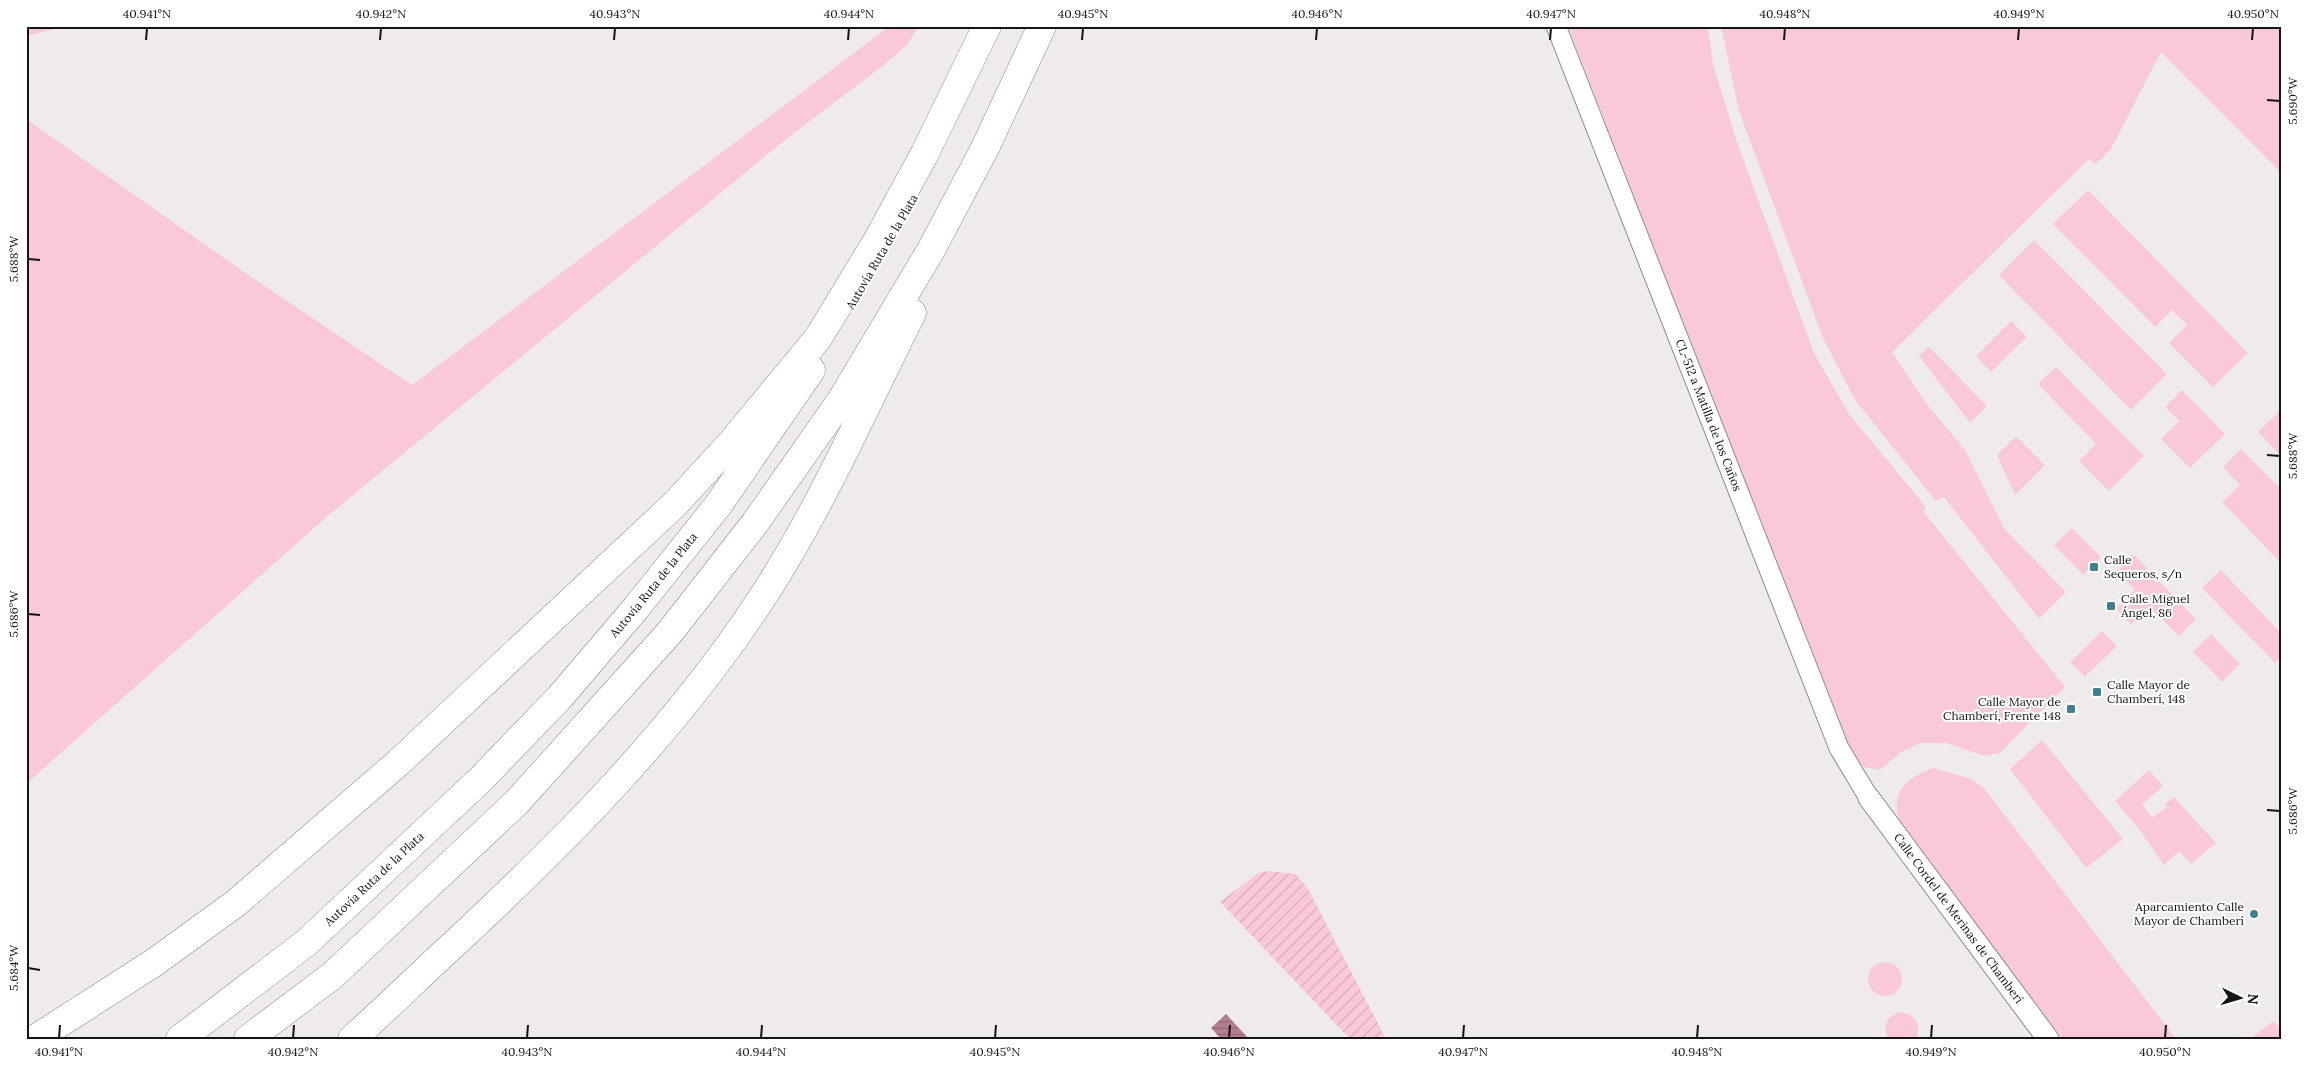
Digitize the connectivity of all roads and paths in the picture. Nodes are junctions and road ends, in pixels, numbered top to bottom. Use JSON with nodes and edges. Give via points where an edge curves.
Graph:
{"nodes":[{"id":1,"x":987,"y":26,"type":"edge"},
{"id":2,"x":997,"y":26,"type":"edge"},
{"id":3,"x":1042,"y":26,"type":"edge"},
{"id":4,"x":1556,"y":26,"type":"edge"},
{"id":5,"x":1869,"y":798,"type":"joint"},
{"id":6,"x":35,"y":1039,"type":"edge"},
{"id":7,"x":180,"y":1039,"type":"edge"},
{"id":8,"x":248,"y":1039,"type":"edge"},
{"id":9,"x":352,"y":1039,"type":"edge"},
{"id":10,"x":2048,"y":1039,"type":"edge"}],
"edges":[{"from":1,"to":6,"type":"highway","via":[[912,177],[818,338],[732,442],[674,504],[398,763],[244,897],[155,962]]},
{"from":2,"to":7,"type":"highway","name":"Autovía Ruta de la Plata","via":[[907,210],[849,311],[719,504],[636,608],[560,697],[473,786],[306,943]]},
{"from":3,"to":8,"type":"highway","via":[[985,148],[940,233],[842,398],[755,523],[676,624],[517,802],[333,975]]},
{"from":3,"to":9,"type":"highway","via":[[1000,135],[858,426],[762,599],[678,714],[582,820]]},
{"from":4,"to":5,"type":"street","name":"CL-512 a Matilla de los Caños","via":[[1839,748]]},
{"from":5,"to":10,"type":"main road","name":"Calle Cordel de Merinas de Chamberí"}]}
